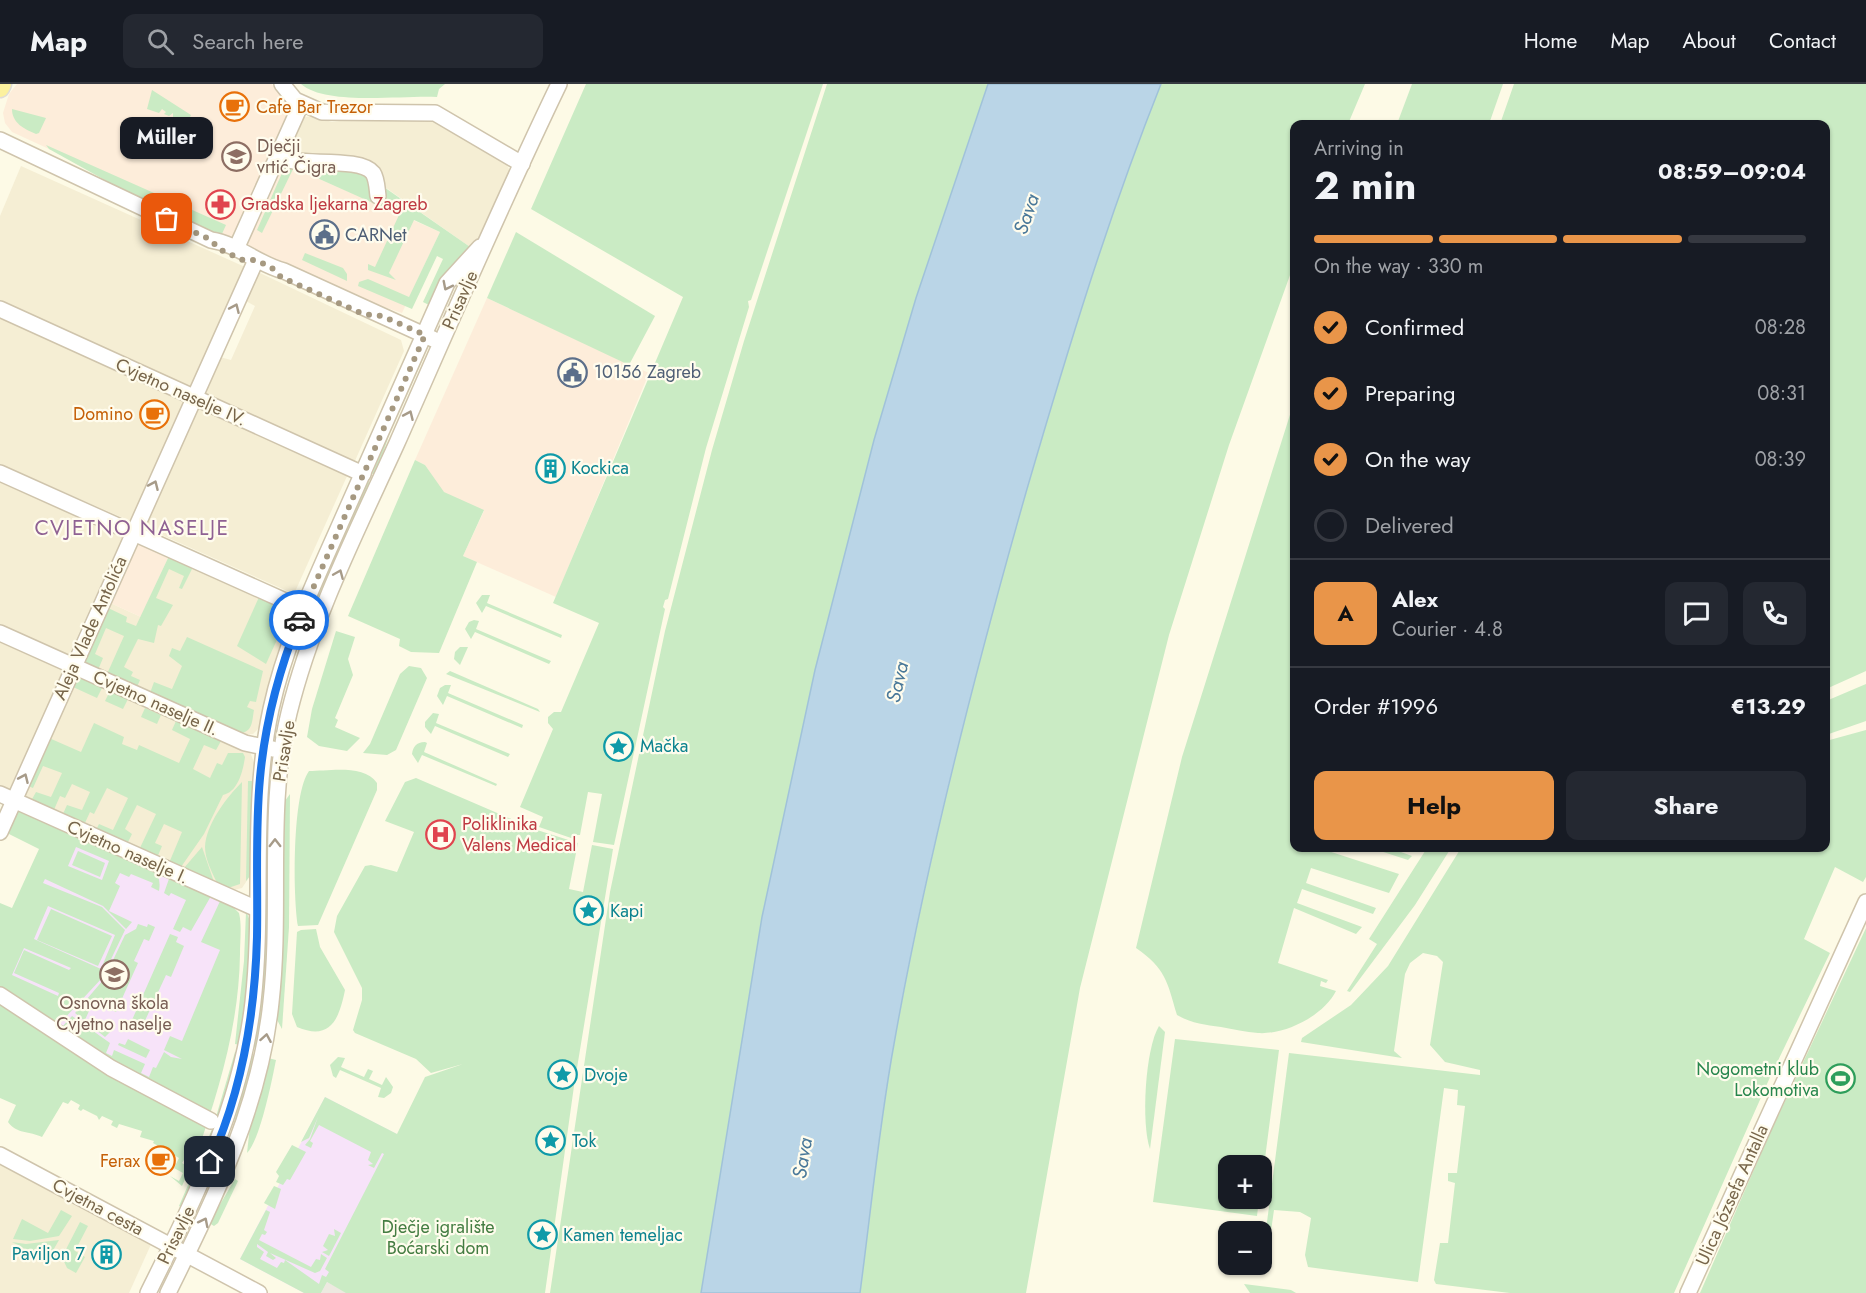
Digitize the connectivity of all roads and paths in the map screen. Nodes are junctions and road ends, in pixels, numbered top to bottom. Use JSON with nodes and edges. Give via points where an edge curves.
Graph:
{"nodes":[{"id":1,"x":2,"y":84,"type":"edge"},
{"id":2,"x":282,"y":84,"type":"edge"},
{"id":3,"x":559,"y":84,"type":"edge"},
{"id":4,"x":0,"y":88,"type":"edge"},
{"id":5,"x":301,"y":105,"type":"junction"},
{"id":6,"x":0,"y":140,"type":"edge"},
{"id":7,"x":276,"y":158,"type":"junction"},
{"id":8,"x":522,"y":164,"type":"junction"},
{"id":9,"x":378,"y":196,"type":"dead end"},
{"id":10,"x":492,"y":230,"type":"junction"},
{"id":11,"x":211,"y":240,"type":"junction"},
{"id":12,"x":236,"y":249,"type":"junction"},
{"id":13,"x":256,"y":260,"type":"junction"},
{"id":14,"x":0,"y":309,"type":"edge"},
{"id":15,"x":425,"y":335,"type":"junction"},
{"id":16,"x":441,"y":342,"type":"junction"},
{"id":17,"x":194,"y":398,"type":"junction"},
{"id":18,"x":0,"y":473,"type":"edge"},
{"id":19,"x":363,"y":474,"type":"junction"},
{"id":20,"x":133,"y":533,"type":"junction"},
{"id":21,"x":303,"y":609,"type":"junction"},
{"id":22,"x":0,"y":633,"type":"edge"},
{"id":23,"x":73,"y":666,"type":"junction"},
{"id":24,"x":264,"y":747,"type":"junction"},
{"id":25,"x":282,"y":751,"type":"junction"},
{"id":26,"x":7,"y":797,"type":"edge"},
{"id":27,"x":0,"y":832,"type":"edge"},
{"id":28,"x":1866,"y":902,"type":"edge"},
{"id":29,"x":257,"y":909,"type":"junction"},
{"id":30,"x":0,"y":996,"type":"edge"},
{"id":31,"x":211,"y":1121,"type":"dead end"},
{"id":32,"x":0,"y":1155,"type":"edge"},
{"id":33,"x":171,"y":1246,"type":"junction"},
{"id":34,"x":188,"y":1255,"type":"junction"},
{"id":35,"x":148,"y":1293,"type":"edge"},
{"id":36,"x":168,"y":1293,"type":"edge"},
{"id":37,"x":259,"y":1293,"type":"edge"},
{"id":38,"x":1688,"y":1293,"type":"edge"}],
"edges":[{"from":1,"to":4,"type":"main road"},
{"from":2,"to":5,"type":"street"},
{"from":3,"to":8,"type":"street","name":"Prisavlje"},
{"from":5,"to":7,"type":"street"},
{"from":5,"to":8,"type":"street","via":[[333,114],[435,113]]},
{"from":6,"to":11,"type":"street"},
{"from":7,"to":9,"type":"street","via":[[364,166],[375,176]]},
{"from":7,"to":12,"type":"street"},
{"from":8,"to":10,"type":"street","name":"Prisavlje"},
{"from":10,"to":15,"type":"street","name":"Prisavlje","one_way":true,"via":[[452,275]]},
{"from":10,"to":16,"type":"street","name":"Prisavlje"},
{"from":11,"to":12,"type":"street"},
{"from":11,"to":13,"type":"street","via":[[219,249],[243,260]]},
{"from":12,"to":13,"type":"street"},
{"from":13,"to":15,"type":"street"},
{"from":17,"to":13,"type":"street","name":"Aleja Vlade Antolića","one_way":true},
{"from":14,"to":17,"type":"street","name":"Cvjetno naselje IV."},
{"from":15,"to":16,"type":"street"},
{"from":15,"to":19,"type":"street","name":"Prisavlje"},
{"from":25,"to":16,"type":"street","name":"Prisavlje","one_way":true,"via":[[299,675],[320,616]]},
{"from":17,"to":19,"type":"street","name":"Cvjetno naselje IV."},
{"from":20,"to":17,"type":"street","name":"Aleja Vlade Antolića","one_way":true},
{"from":18,"to":20,"type":"street"},
{"from":19,"to":21,"type":"street","name":"Prisavlje"},
{"from":20,"to":21,"type":"street"},
{"from":20,"to":23,"type":"street","name":"Aleja Vlade Antolića"},
{"from":21,"to":24,"type":"street","name":"Prisavlje","via":[[280,674]]},
{"from":22,"to":23,"type":"street","name":"Cvjetno naselje II."},
{"from":23,"to":24,"type":"street","name":"Cvjetno naselje II.","via":[[245,743]]},
{"from":26,"to":23,"type":"street","name":"Aleja Vlade Antolića","one_way":true},
{"from":24,"to":25,"type":"street","name":"Cvjetno naselje II."},
{"from":24,"to":29,"type":"street","name":"Prisavlje","via":[[258,812]]},
{"from":34,"to":25,"type":"street","name":"Prisavlje","one_way":true,"via":[[228,1169],[262,1061],[273,982],[275,834]]},
{"from":26,"to":27,"type":"street","name":"Aleja Vlade Antolića"},
{"from":26,"to":29,"type":"street","name":"Cvjetno naselje I."},
{"from":28,"to":38,"type":"street","name":"Ulica Józsefa Antalla"},
{"from":29,"to":33,"type":"street","name":"Prisavlje","via":[[254,986],[241,1070],[221,1138]]},
{"from":30,"to":31,"type":"street","via":[[111,1068]]},
{"from":32,"to":33,"type":"street","name":"Cvjetna cesta"},
{"from":33,"to":34,"type":"street","name":"Cvjetna cesta"},
{"from":33,"to":35,"type":"street","name":"Prisavlje"},
{"from":34,"to":36,"type":"street","name":"Prisavlje"},
{"from":34,"to":37,"type":"street","name":"Cvjetna cesta"}]}
